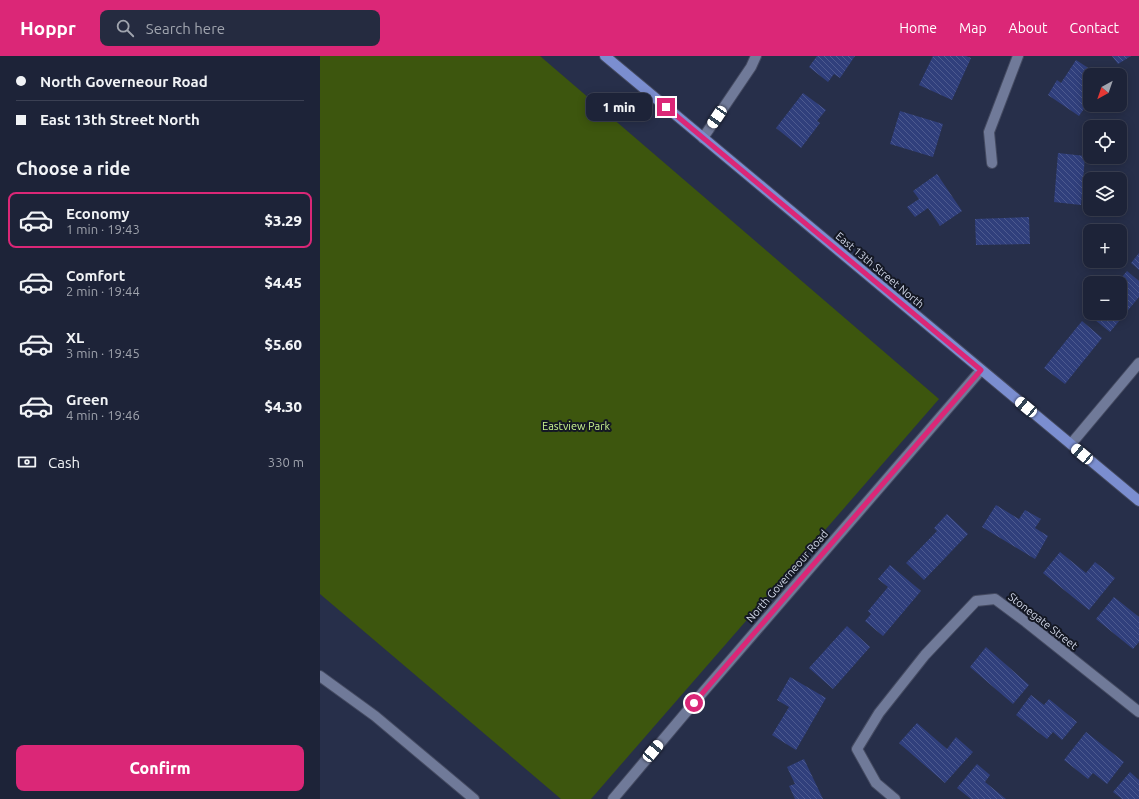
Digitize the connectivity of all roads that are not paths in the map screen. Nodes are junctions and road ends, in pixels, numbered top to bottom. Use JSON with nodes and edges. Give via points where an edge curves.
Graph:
{"nodes":[{"id":1,"x":606,"y":56,"type":"edge"},
{"id":2,"x":756,"y":56,"type":"edge"},
{"id":3,"x":1018,"y":56,"type":"edge"},
{"id":4,"x":703,"y":138,"type":"junction"},
{"id":5,"x":992,"y":163,"type":"dead end"},
{"id":6,"x":1139,"y":363,"type":"edge"},
{"id":7,"x":981,"y":370,"type":"junction"},
{"id":8,"x":1070,"y":444,"type":"junction"},
{"id":9,"x":1139,"y":501,"type":"edge"},
{"id":10,"x":320,"y":676,"type":"edge"},
{"id":11,"x":1139,"y":712,"type":"edge"},
{"id":12,"x":474,"y":799,"type":"edge"},
{"id":13,"x":613,"y":799,"type":"edge"},
{"id":14,"x":895,"y":799,"type":"edge"}],
"edges":[{"from":1,"to":4,"type":"main road","name":"East 13th Street North"},
{"from":2,"to":4,"type":"street"},
{"from":3,"to":5,"type":"street","via":[[989,132]]},
{"from":4,"to":7,"type":"main road","name":"East 13th Street North"},
{"from":6,"to":8,"type":"street"},
{"from":7,"to":8,"type":"main road","name":"East 13th Street North"},
{"from":7,"to":13,"type":"street","name":"North Governeour Road"},
{"from":8,"to":9,"type":"main road","name":"East 13th Street North"},
{"from":10,"to":12,"type":"street","via":[[375,716]]},
{"from":11,"to":14,"type":"street","name":"Stonegate Street","via":[[995,599],[976,601],[903,682],[879,713],[857,749],[876,783]]}]}
